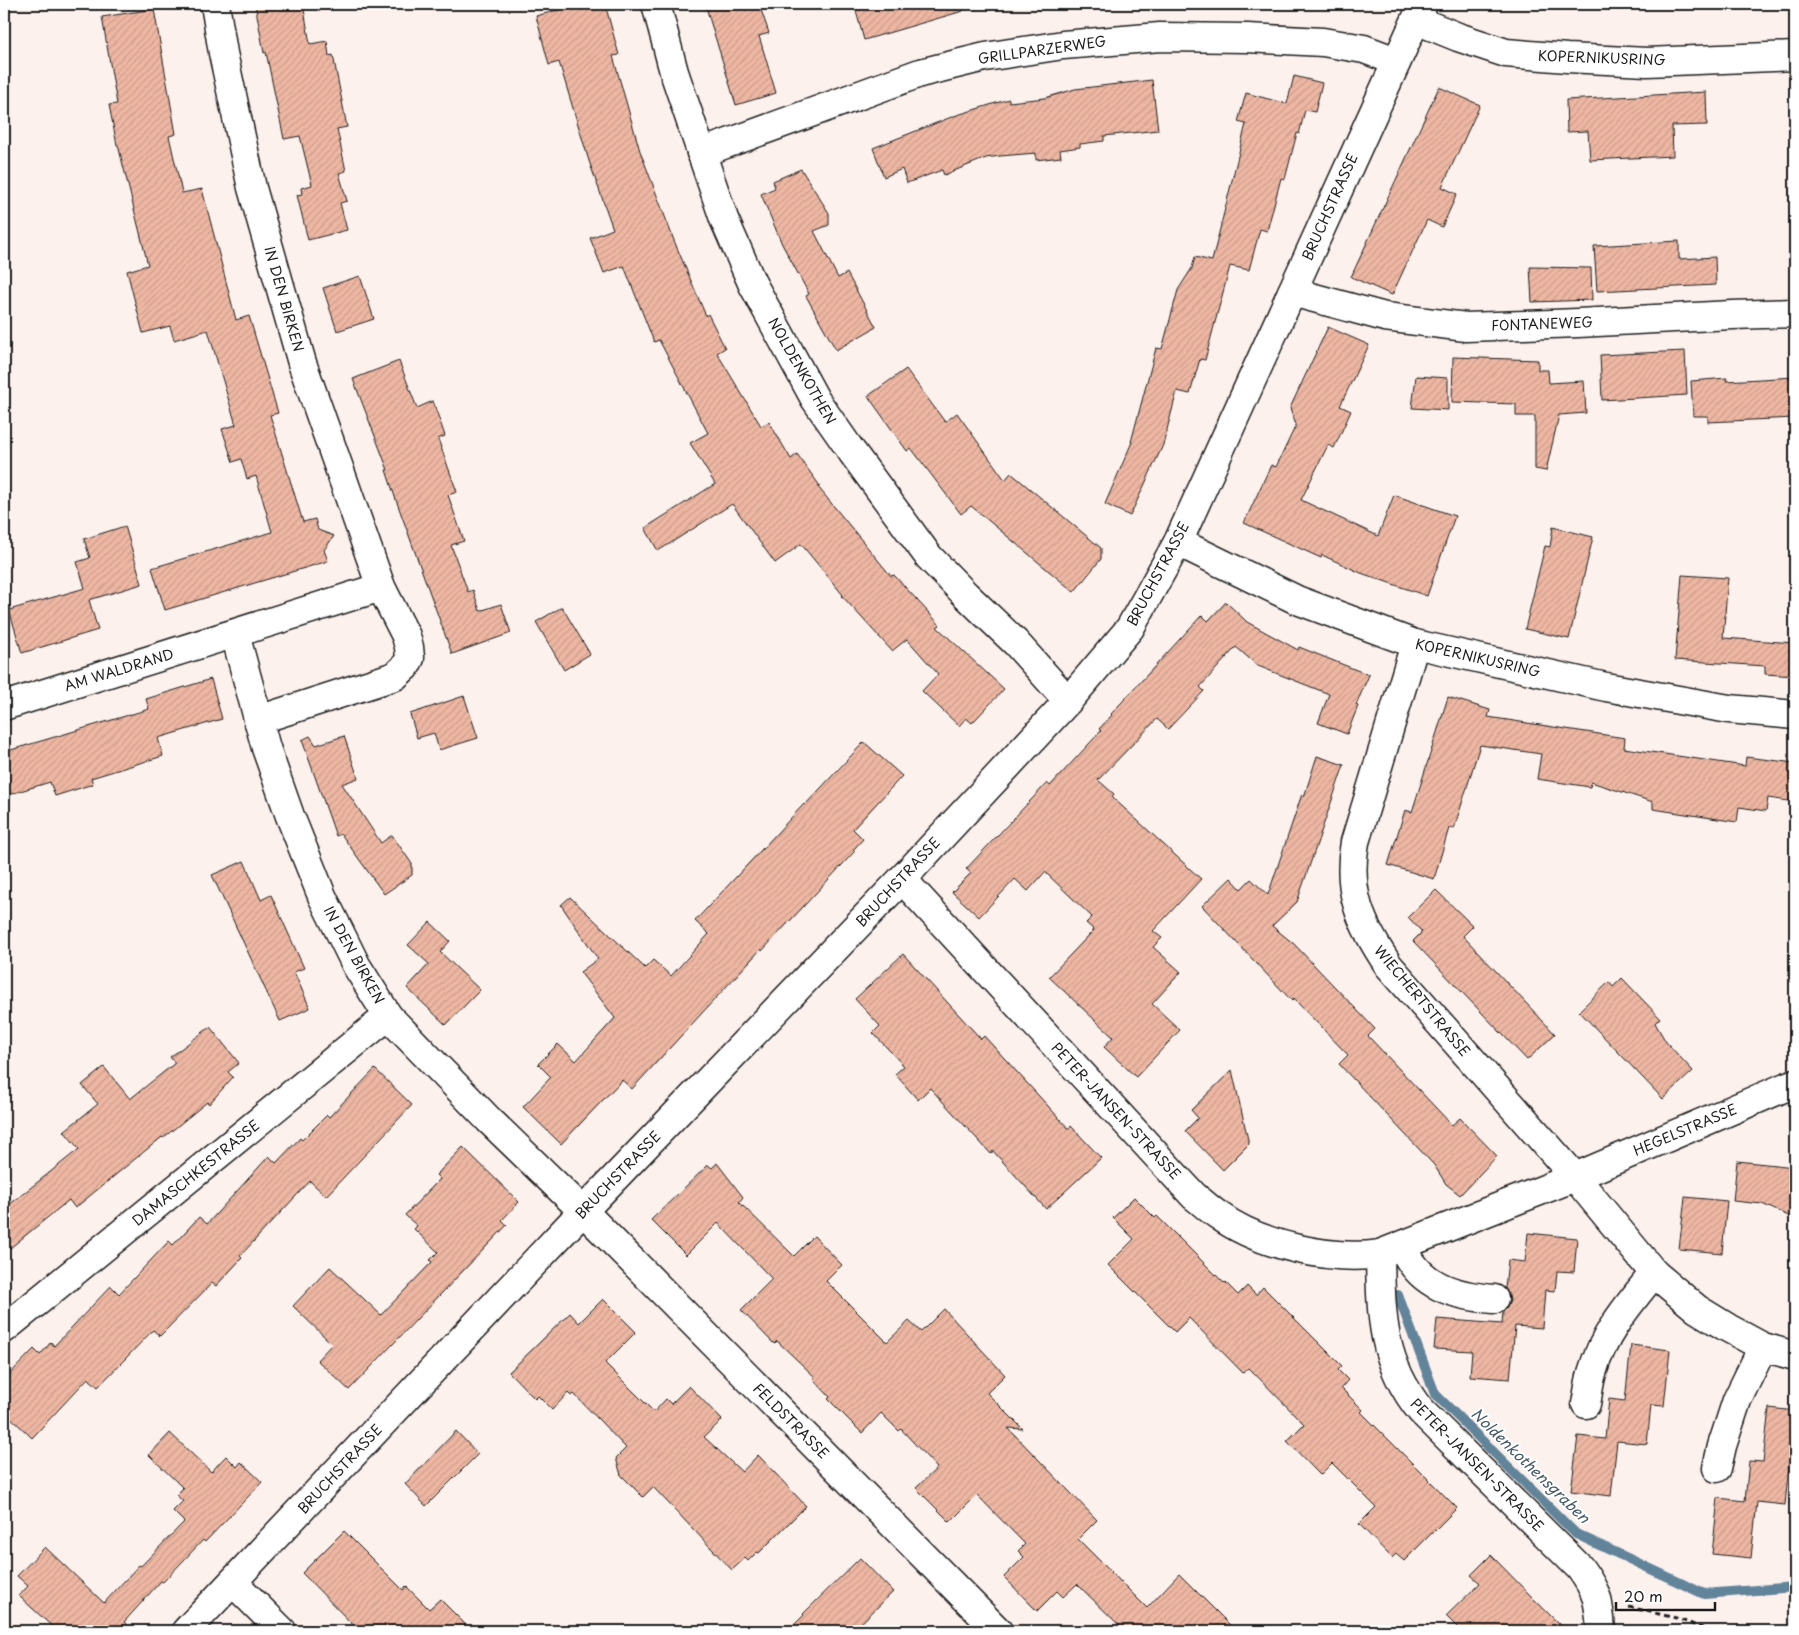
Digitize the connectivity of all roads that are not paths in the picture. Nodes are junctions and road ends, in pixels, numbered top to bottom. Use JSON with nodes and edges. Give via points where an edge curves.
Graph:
{"nodes":[{"id":1,"x":215,"y":4,"type":"edge"},
{"id":2,"x":656,"y":4,"type":"edge"},
{"id":3,"x":1419,"y":12,"type":"edge"},
{"id":4,"x":1795,"y":56,"type":"edge"},
{"id":5,"x":1396,"y":61,"type":"junction"},
{"id":6,"x":701,"y":152,"type":"junction"},
{"id":7,"x":1292,"y":292,"type":"junction"},
{"id":8,"x":1795,"y":313,"type":"edge"},
{"id":9,"x":1178,"y":542,"type":"junction"},
{"id":10,"x":382,"y":587,"type":"junction"},
{"id":11,"x":235,"y":634,"type":"junction"},
{"id":12,"x":1415,"y":644,"type":"junction"},
{"id":13,"x":1068,"y":701,"type":"junction"},
{"id":14,"x":4,"y":706,"type":"edge"},
{"id":15,"x":1795,"y":714,"type":"edge"},
{"id":16,"x":258,"y":720,"type":"junction"},
{"id":17,"x":902,"y":879,"type":"junction"},
{"id":18,"x":388,"y":1016,"type":"junction"},
{"id":19,"x":1795,"y":1083,"type":"edge"},
{"id":20,"x":1575,"y":1177,"type":"junction"},
{"id":21,"x":583,"y":1211,"type":"junction"},
{"id":22,"x":1391,"y":1250,"type":"junction"},
{"id":23,"x":1654,"y":1273,"type":"junction"},
{"id":24,"x":1494,"y":1299,"type":"dead end"},
{"id":25,"x":4,"y":1329,"type":"edge"},
{"id":26,"x":1763,"y":1347,"type":"junction"},
{"id":27,"x":1795,"y":1356,"type":"edge"},
{"id":28,"x":1586,"y":1404,"type":"dead end"},
{"id":29,"x":1717,"y":1468,"type":"dead end"},
{"id":30,"x":233,"y":1582,"type":"junction"},
{"id":31,"x":186,"y":1631,"type":"edge"},
{"id":32,"x":282,"y":1631,"type":"edge"},
{"id":33,"x":998,"y":1631,"type":"edge"},
{"id":34,"x":1601,"y":1631,"type":"edge"}],
"edges":[{"from":1,"to":10,"type":"street","name":"IN DEN BIRKEN","via":[[252,188],[302,363]]},
{"from":2,"to":6,"type":"street","name":"NOLDENKOTHEN","via":[[674,72]]},
{"from":3,"to":4,"type":"street","name":"KOPERNIKUSRING","via":[[1458,37],[1506,53],[1647,62]]},
{"from":3,"to":5,"type":"street","name":"BRUCHSTRASSE"},
{"from":5,"to":6,"type":"street","name":"GRILLPARZERWEG","via":[[1364,49],[1323,42],[1247,38],[1160,37],[1063,45],[985,56],[920,73]]},
{"from":5,"to":7,"type":"street","name":"BRUCHSTRASSE"},
{"from":6,"to":13,"type":"street","name":"NOLDENKOTHEN","via":[[724,219],[752,283],[815,399],[929,557],[1016,643]]},
{"from":7,"to":8,"type":"street","name":"FONTANEWEG","via":[[1384,317],[1466,327]]},
{"from":7,"to":9,"type":"street","name":"BRUCHSTRASSE"},
{"from":9,"to":12,"type":"street","name":"KOPERNIKUSRING","via":[[1297,600]]},
{"from":9,"to":13,"type":"street","name":"BRUCHSTRASSE","via":[[1130,628]]},
{"from":10,"to":11,"type":"street"},
{"from":10,"to":16,"type":"street","name":"IN DEN BIRKEN","via":[[410,647],[406,666],[395,676]]},
{"from":11,"to":14,"type":"street","name":"AM WALDRAND"},
{"from":11,"to":16,"type":"street","name":"IN DEN BIRKEN"},
{"from":12,"to":15,"type":"street","name":"KOPERNIKUSRING","via":[[1606,687],[1729,709]]},
{"from":12,"to":20,"type":"street","name":"WIECHERTSTRASSE","via":[[1354,849],[1352,875],[1361,920],[1389,966]]},
{"from":13,"to":17,"type":"street","name":"BRUCHSTRASSE"},
{"from":16,"to":18,"type":"street","name":"IN DEN BIRKEN","via":[[290,816],[322,896],[356,965]]},
{"from":17,"to":21,"type":"street","name":"BRUCHSTRASSE"},
{"from":17,"to":22,"type":"street","name":"PETER-JANSEN-STRASSE","via":[[1194,1196],[1219,1216],[1248,1232],[1316,1254],[1362,1257]]},
{"from":18,"to":21,"type":"street","name":"IN DEN BIRKEN","via":[[488,1120]]},
{"from":18,"to":25,"type":"street","name":"DAMASCHKESTRASSE"},
{"from":19,"to":20,"type":"street","name":"HEGELSTRASSE"},
{"from":20,"to":22,"type":"street","name":"PETER-JANSEN-STRASSE"},
{"from":20,"to":23,"type":"street","name":"WIECHERTSTRASSE"},
{"from":21,"to":30,"type":"street","name":"BRUCHSTRASSE"},
{"from":21,"to":33,"type":"street","name":"FELDSTRASSE"},
{"from":22,"to":24,"type":"street","via":[[1408,1259],[1417,1271],[1450,1292]]},
{"from":22,"to":34,"type":"street","name":"PETER-JANSEN-STRASSE","via":[[1381,1306],[1387,1346],[1407,1394],[1580,1568],[1599,1602]]},
{"from":23,"to":26,"type":"street","name":"WIECHERTSTRASSE","via":[[1697,1308]]},
{"from":23,"to":28,"type":"street","via":[[1619,1316],[1602,1345]]},
{"from":26,"to":27,"type":"street","name":"WIECHERTSTRASSE"},
{"from":26,"to":29,"type":"street","via":[[1737,1400]]},
{"from":30,"to":31,"type":"street","name":"BRUCHSTRASSE"},
{"from":30,"to":32,"type":"street"}]}
